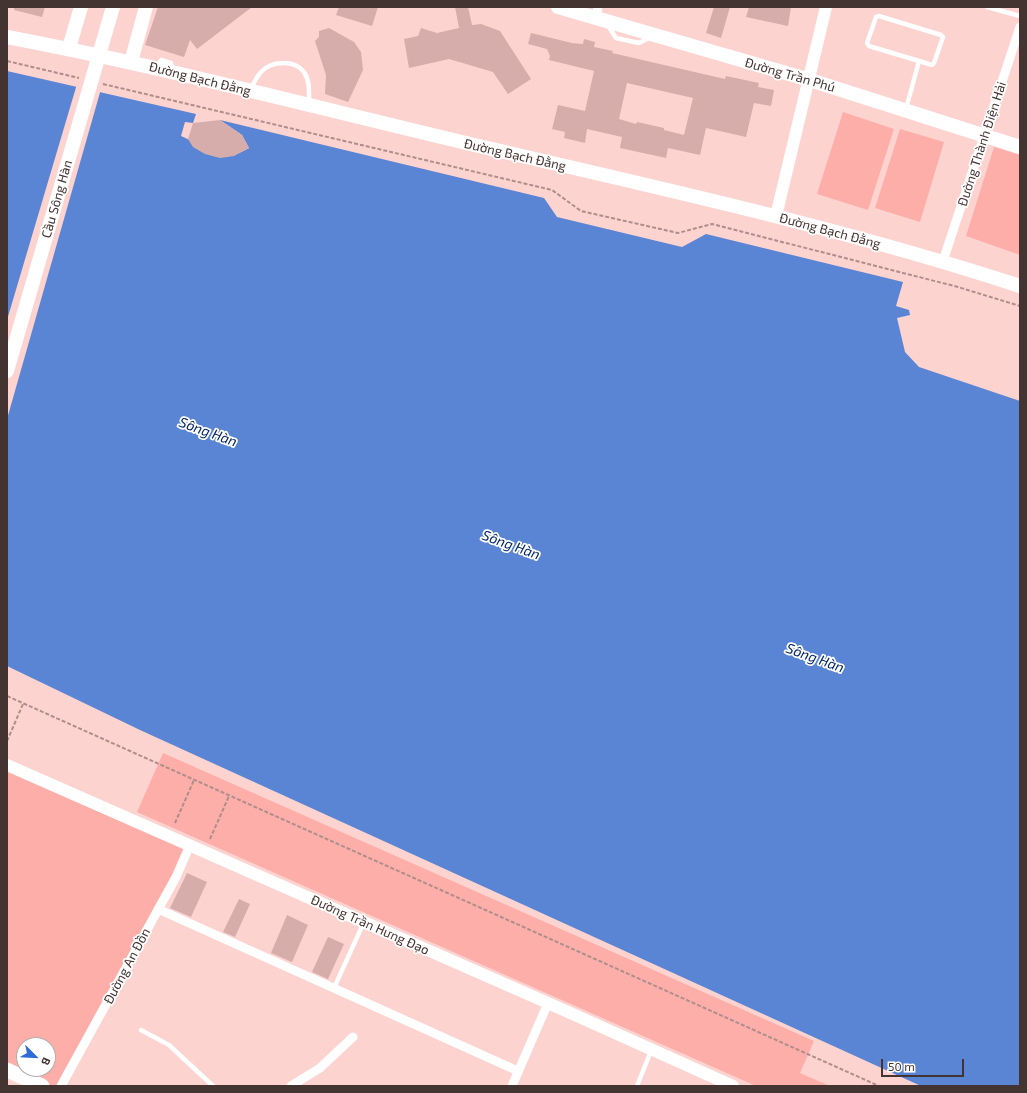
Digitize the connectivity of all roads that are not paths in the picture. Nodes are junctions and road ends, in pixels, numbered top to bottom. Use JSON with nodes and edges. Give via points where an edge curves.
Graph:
{"nodes":[{"id":1,"x":80,"y":7,"type":"edge"},
{"id":2,"x":113,"y":7,"type":"edge"},
{"id":3,"x":146,"y":7,"type":"edge"},
{"id":4,"x":558,"y":7,"type":"edge"},
{"id":5,"x":826,"y":7,"type":"edge"},
{"id":6,"x":988,"y":7,"type":"edge"},
{"id":7,"x":600,"y":16,"type":"edge"},
{"id":8,"x":1020,"y":16,"type":"edge"},
{"id":9,"x":1020,"y":27,"type":"edge"},
{"id":10,"x":7,"y":37,"type":"edge"},
{"id":11,"x":69,"y":48,"type":"junction"},
{"id":12,"x":919,"y":61,"type":"junction"},
{"id":13,"x":131,"y":62,"type":"junction"},
{"id":14,"x":810,"y":80,"type":"junction"},
{"id":15,"x":249,"y":91,"type":"junction"},
{"id":16,"x":308,"y":106,"type":"junction"},
{"id":17,"x":906,"y":111,"type":"junction"},
{"id":18,"x":985,"y":137,"type":"junction"},
{"id":19,"x":1020,"y":147,"type":"edge"},
{"id":20,"x":776,"y":216,"type":"junction"},
{"id":21,"x":943,"y":261,"type":"junction"},
{"id":22,"x":1020,"y":286,"type":"edge"},
{"id":23,"x":7,"y":370,"type":"edge"},
{"id":24,"x":7,"y":765,"type":"edge"},
{"id":25,"x":190,"y":845,"type":"junction"},
{"id":26,"x":158,"y":909,"type":"junction"},
{"id":27,"x":364,"y":922,"type":"junction"},
{"id":28,"x":334,"y":988,"type":"junction"},
{"id":29,"x":548,"y":1003,"type":"junction"},
{"id":30,"x":141,"y":1030,"type":"dead end"},
{"id":31,"x":353,"y":1037,"type":"dead end"},
{"id":32,"x":652,"y":1049,"type":"junction"},
{"id":33,"x":7,"y":1070,"type":"edge"},
{"id":34,"x":518,"y":1071,"type":"junction"},
{"id":35,"x":718,"y":1083,"type":"edge"},
{"id":36,"x":42,"y":1086,"type":"edge"},
{"id":37,"x":61,"y":1086,"type":"edge"},
{"id":38,"x":213,"y":1086,"type":"edge"},
{"id":39,"x":290,"y":1086,"type":"edge"},
{"id":40,"x":512,"y":1086,"type":"edge"},
{"id":41,"x":637,"y":1086,"type":"edge"},
{"id":42,"x":733,"y":1086,"type":"edge"}],
"edges":[{"from":1,"to":11,"type":"main road"},
{"from":2,"to":23,"type":"main road","name":"Cầu Sông Hàn"},
{"from":3,"to":13,"type":"main road"},
{"from":4,"to":7,"type":"main road","name":"Đường Trần Phú"},
{"from":5,"to":14,"type":"main road"},
{"from":6,"to":8,"type":"lane"},
{"from":7,"to":14,"type":"main road","name":"Đường Trần Phú","via":[[654,36]]},
{"from":9,"to":18,"type":"street","name":"Đường Thành Điện Hải"},
{"from":10,"to":11,"type":"main road","name":"Đường Bạch Đằng"},
{"from":11,"to":13,"type":"main road","name":"Đường Bạch Đằng"},
{"from":12,"to":12,"type":"lane","via":[[869,46],[867,43],[876,17],[943,37],[934,63],[932,65]]},
{"from":12,"to":17,"type":"lane"},
{"from":13,"to":15,"type":"main road","name":"Đường Bạch Đằng"},
{"from":14,"to":17,"type":"main road","name":"Đường Trần Phú"},
{"from":14,"to":20,"type":"main road"},
{"from":15,"to":16,"type":"main road","name":"Đường Bạch Đằng"},
{"from":15,"to":16,"type":"lane","via":[[261,72],[272,64],[288,63],[303,71],[310,85]]},
{"from":16,"to":20,"type":"main road","name":"Đường Bạch Đằng"},
{"from":17,"to":18,"type":"main road","name":"Đường Trần Phú"},
{"from":18,"to":19,"type":"main road","name":"Đường Trần Phú"},
{"from":18,"to":21,"type":"street","name":"Đường Thành Điện Hải"},
{"from":20,"to":21,"type":"main road","name":"Đường Bạch Đằng"},
{"from":21,"to":22,"type":"main road","name":"Đường Bạch Đằng"},
{"from":24,"to":25,"type":"main road","name":"Đường Trần Hưng Đạo"},
{"from":25,"to":26,"type":"street","name":"Đường An Đồn"},
{"from":25,"to":27,"type":"main road","name":"Đường Trần Hưng Đạo"},
{"from":26,"to":28,"type":"street"},
{"from":26,"to":37,"type":"street","name":"Đường An Đồn"},
{"from":27,"to":28,"type":"lane"},
{"from":27,"to":29,"type":"main road","name":"Đường Trần Hưng Đạo"},
{"from":28,"to":34,"type":"street"},
{"from":29,"to":32,"type":"main road","name":"Đường Trần Hưng Đạo"},
{"from":29,"to":34,"type":"street"},
{"from":30,"to":38,"type":"lane","via":[[169,1045]]},
{"from":31,"to":39,"type":"street","via":[[320,1068]]},
{"from":32,"to":35,"type":"main road","name":"Đường Trần Hưng Đạo"},
{"from":32,"to":41,"type":"lane"},
{"from":33,"to":36,"type":"highway"},
{"from":34,"to":40,"type":"street"},
{"from":35,"to":42,"type":"main road","name":"Đường Trần Hưng Đạo"}]}
